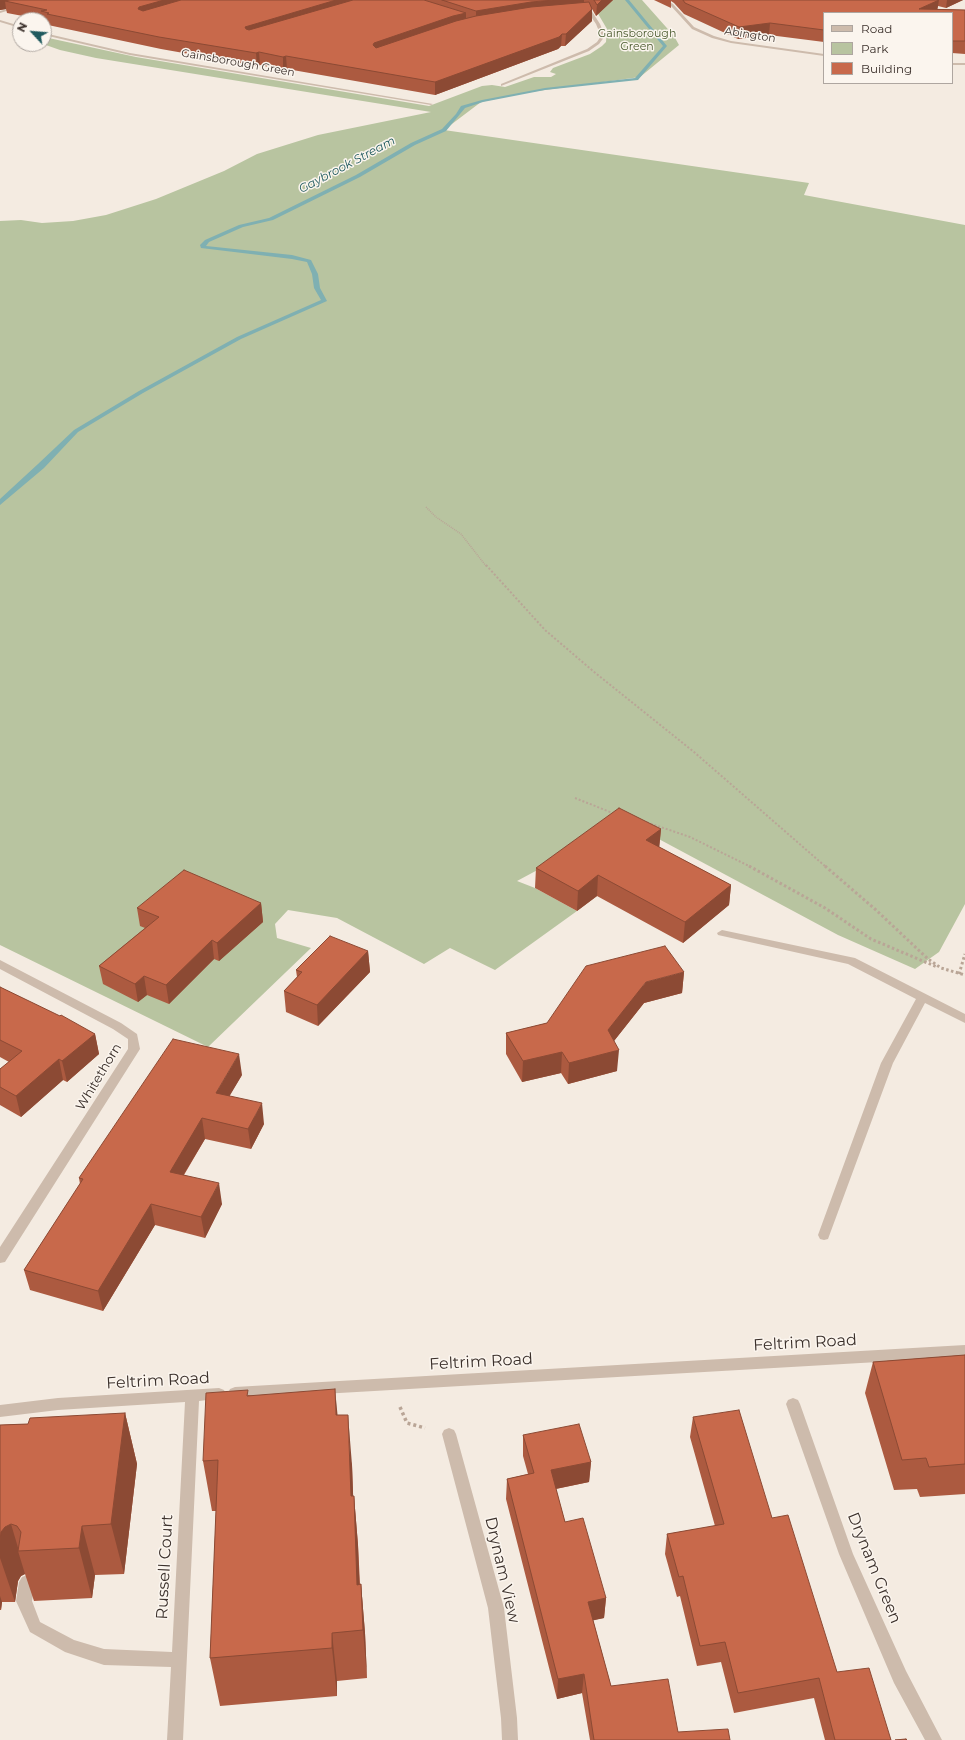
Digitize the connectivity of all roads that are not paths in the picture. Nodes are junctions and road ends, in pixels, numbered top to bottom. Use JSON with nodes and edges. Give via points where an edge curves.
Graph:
{"nodes":[{"id":1,"x":42,"y":0,"type":"edge"},
{"id":2,"x":579,"y":0,"type":"edge"},
{"id":3,"x":663,"y":0,"type":"edge"},
{"id":4,"x":582,"y":11,"type":"edge"},
{"id":5,"x":590,"y":11,"type":"junction"},
{"id":6,"x":0,"y":12,"type":"edge"},
{"id":7,"x":0,"y":21,"type":"edge"},
{"id":8,"x":12,"y":25,"type":"edge"},
{"id":9,"x":52,"y":36,"type":"edge"},
{"id":10,"x":823,"y":55,"type":"edge"},
{"id":11,"x":953,"y":64,"type":"edge"},
{"id":12,"x":965,"y":64,"type":"edge"},
{"id":13,"x":504,"y":85,"type":"dead end"},
{"id":14,"x":430,"y":104,"type":"dead end"},
{"id":15,"x":722,"y":933,"type":"dead end"},
{"id":16,"x":0,"y":964,"type":"edge"},
{"id":17,"x":923,"y":997,"type":"junction"},
{"id":18,"x":965,"y":1019,"type":"edge"},
{"id":19,"x":824,"y":1235,"type":"dead end"},
{"id":20,"x":0,"y":1258,"type":"edge"},
{"id":21,"x":965,"y":1351,"type":"edge"},
{"id":22,"x":192,"y":1396,"type":"junction"},
{"id":23,"x":793,"y":1404,"type":"dead end"},
{"id":24,"x":0,"y":1411,"type":"edge"},
{"id":25,"x":449,"y":1434,"type":"road end"},
{"id":26,"x":27,"y":1582,"type":"edge"},
{"id":27,"x":179,"y":1660,"type":"junction"},
{"id":28,"x":175,"y":1740,"type":"edge"},
{"id":29,"x":510,"y":1740,"type":"edge"},
{"id":30,"x":934,"y":1740,"type":"edge"}],
"edges":[{"from":1,"to":6,"type":"street"},
{"from":2,"to":5,"type":"street"},
{"from":3,"to":10,"type":"street","name":"Abington","via":[[672,5],[693,28],[713,37],[731,42]]},
{"from":4,"to":5,"type":"street"},
{"from":5,"to":13,"type":"street","via":[[603,36],[598,43],[588,50]]},
{"from":7,"to":8,"type":"street"},
{"from":9,"to":14,"type":"street","name":"Gainsborough Green","via":[[137,55]]},
{"from":11,"to":12,"type":"street"},
{"from":15,"to":17,"type":"street","via":[[851,961]]},
{"from":16,"to":20,"type":"street","name":"Whitethorn","via":[[117,1026],[133,1037],[134,1049]]},
{"from":17,"to":18,"type":"street"},
{"from":17,"to":19,"type":"street","via":[[887,1063]]},
{"from":21,"to":22,"type":"street","name":"Feltrim Road"},
{"from":22,"to":24,"type":"street","name":"Feltrim Road","via":[[58,1404]]},
{"from":22,"to":27,"type":"street","name":"Russell Court"},
{"from":23,"to":30,"type":"street","name":"Drynam Green","via":[[846,1554],[900,1677]]},
{"from":25,"to":29,"type":"street","name":"Drynam View","via":[[496,1608]]},
{"from":26,"to":27,"type":"street","via":[[24,1601],[35,1627],[71,1646],[104,1657]]},
{"from":27,"to":28,"type":"street","name":"Russell Court"}]}
